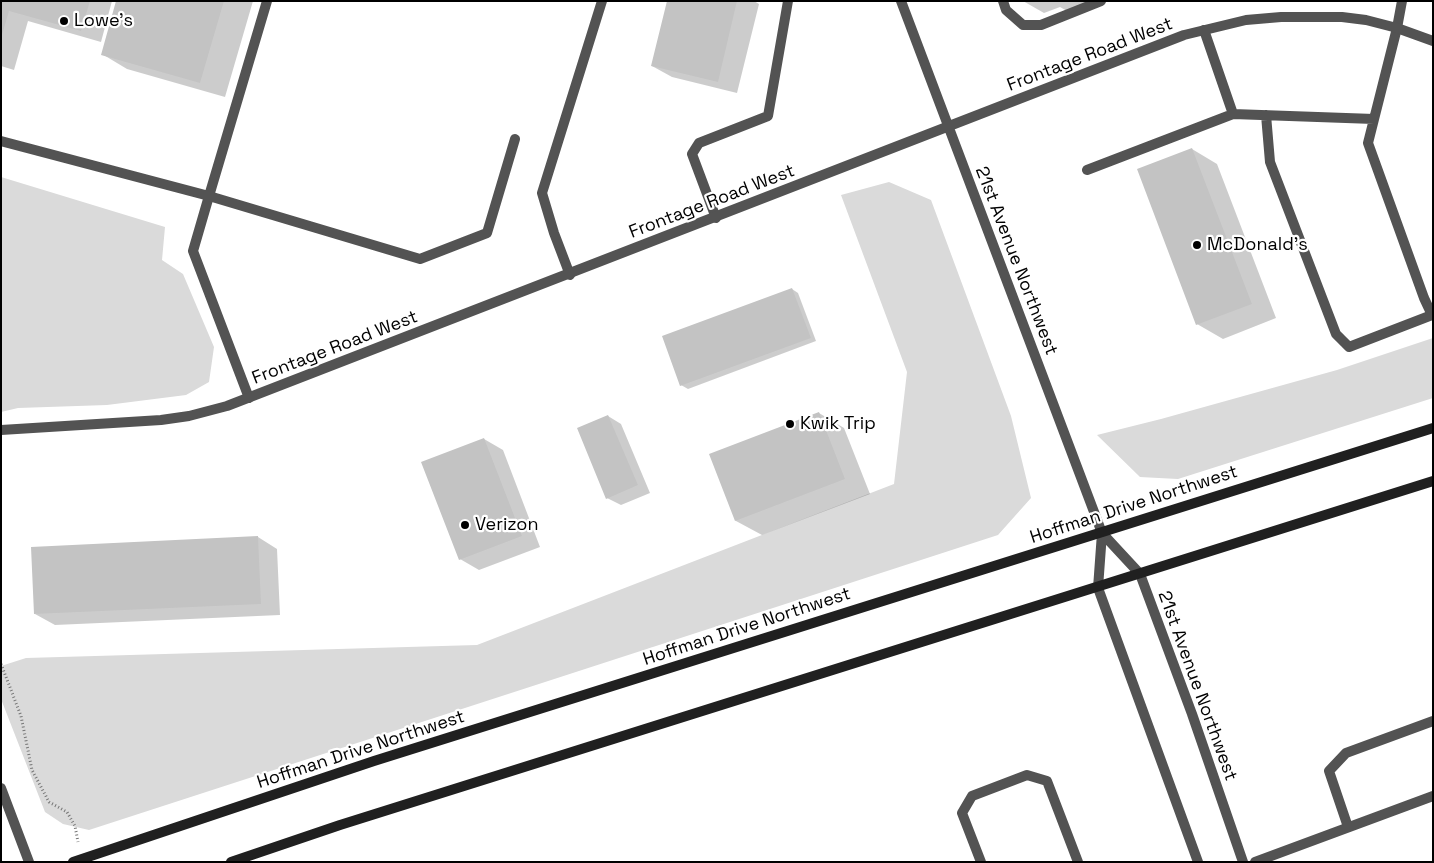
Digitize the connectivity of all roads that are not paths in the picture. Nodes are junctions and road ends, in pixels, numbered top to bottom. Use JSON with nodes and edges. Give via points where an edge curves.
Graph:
{"nodes":[{"id":1,"x":267,"y":1,"type":"edge"},
{"id":2,"x":602,"y":1,"type":"edge"},
{"id":3,"x":788,"y":1,"type":"edge"},
{"id":4,"x":900,"y":1,"type":"edge"},
{"id":5,"x":1003,"y":1,"type":"edge"},
{"id":6,"x":1101,"y":1,"type":"edge"},
{"id":7,"x":1402,"y":1,"type":"edge"},
{"id":8,"x":1397,"y":28,"type":"junction"},
{"id":9,"x":1204,"y":30,"type":"junction"},
{"id":10,"x":1433,"y":41,"type":"edge"},
{"id":11,"x":1233,"y":114,"type":"junction"},
{"id":12,"x":1266,"y":115,"type":"junction"},
{"id":13,"x":1374,"y":119,"type":"junction"},
{"id":14,"x":948,"y":127,"type":"junction"},
{"id":15,"x":515,"y":139,"type":"dead end"},
{"id":16,"x":1,"y":141,"type":"edge"},
{"id":17,"x":1087,"y":170,"type":"dead end"},
{"id":18,"x":209,"y":196,"type":"junction"},
{"id":19,"x":716,"y":218,"type":"junction"},
{"id":20,"x":570,"y":275,"type":"junction"},
{"id":21,"x":248,"y":398,"type":"junction"},
{"id":22,"x":1433,"y":428,"type":"edge"},
{"id":23,"x":1,"y":430,"type":"edge"},
{"id":24,"x":1433,"y":482,"type":"edge"},
{"id":25,"x":1102,"y":533,"type":"junction"},
{"id":26,"x":1140,"y":574,"type":"junction"},
{"id":27,"x":1098,"y":588,"type":"junction"},
{"id":28,"x":1433,"y":720,"type":"edge"},
{"id":29,"x":1,"y":788,"type":"edge"},
{"id":30,"x":1433,"y":796,"type":"edge"},
{"id":31,"x":1348,"y":828,"type":"junction"},
{"id":32,"x":78,"y":860,"type":"edge"},
{"id":33,"x":29,"y":862,"type":"edge"},
{"id":34,"x":231,"y":862,"type":"edge"},
{"id":35,"x":981,"y":862,"type":"edge"},
{"id":36,"x":1078,"y":862,"type":"edge"},
{"id":37,"x":1198,"y":862,"type":"edge"},
{"id":38,"x":1243,"y":862,"type":"edge"},
{"id":39,"x":1255,"y":862,"type":"edge"}],
"edges":[{"from":1,"to":18,"type":"street"},
{"from":2,"to":20,"type":"street","via":[[542,193]]},
{"from":3,"to":19,"type":"street","via":[[768,116],[699,143],[692,154]]},
{"from":4,"to":14,"type":"street","name":"21st Avenue Northwest"},
{"from":5,"to":6,"type":"street","via":[[1006,10],[1023,25],[1041,25]]},
{"from":7,"to":8,"type":"street"},
{"from":8,"to":9,"type":"street","name":"Frontage Road West","via":[[1366,20],[1315,16],[1246,20]]},
{"from":8,"to":10,"type":"street","name":"Frontage Road West"},
{"from":8,"to":13,"type":"street"},
{"from":9,"to":11,"type":"street"},
{"from":9,"to":14,"type":"street","name":"Frontage Road West"},
{"from":11,"to":12,"type":"street"},
{"from":11,"to":17,"type":"street"},
{"from":12,"to":13,"type":"street"},
{"from":12,"to":13,"type":"street","via":[[1270,162],[1336,334],[1350,347],[1432,314],[1368,143]]},
{"from":14,"to":19,"type":"street","name":"Frontage Road West"},
{"from":14,"to":25,"type":"street","name":"21st Avenue Northwest"},
{"from":15,"to":18,"type":"street","via":[[487,233],[420,259]]},
{"from":16,"to":18,"type":"street"},
{"from":18,"to":21,"type":"street","via":[[193,251]]},
{"from":19,"to":20,"type":"street","name":"Frontage Road West"},
{"from":20,"to":21,"type":"street","name":"Frontage Road West"},
{"from":21,"to":23,"type":"street","name":"Frontage Road West","via":[[205,412],[161,420]]},
{"from":22,"to":25,"type":"main road","name":"Hoffman Drive Northwest"},
{"from":24,"to":26,"type":"main road"},
{"from":25,"to":26,"type":"street","name":"21st Avenue Northwest"},
{"from":25,"to":27,"type":"street","name":"21st Avenue Northwest"},
{"from":25,"to":32,"type":"main road","name":"Hoffman Drive Northwest","via":[[374,761]]},
{"from":26,"to":27,"type":"main road"},
{"from":26,"to":38,"type":"street","name":"21st Avenue Northwest"},
{"from":27,"to":34,"type":"main road"},
{"from":27,"to":37,"type":"street","name":"21st Avenue Northwest"},
{"from":28,"to":31,"type":"street","via":[[1346,753],[1328,771]]},
{"from":29,"to":33,"type":"street"},
{"from":30,"to":31,"type":"street"},
{"from":31,"to":39,"type":"street"},
{"from":35,"to":36,"type":"street","via":[[962,813],[972,796],[1027,775],[1047,781]]}]}
